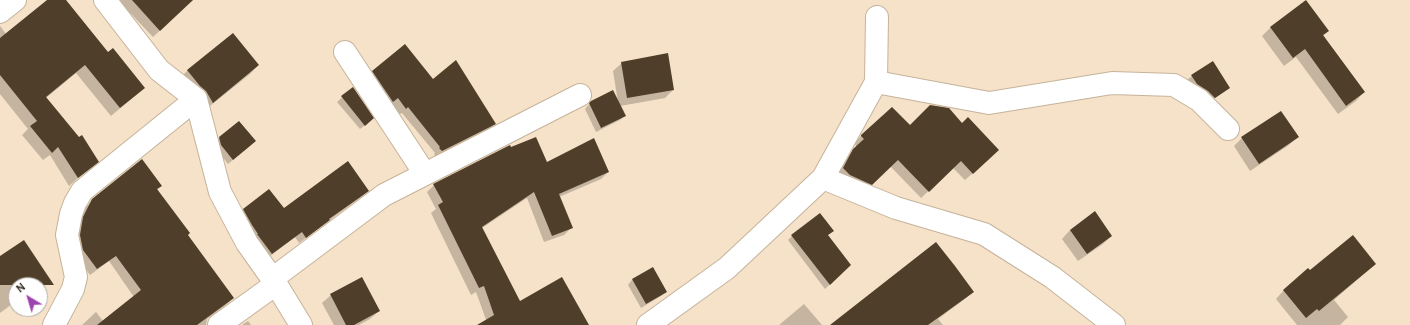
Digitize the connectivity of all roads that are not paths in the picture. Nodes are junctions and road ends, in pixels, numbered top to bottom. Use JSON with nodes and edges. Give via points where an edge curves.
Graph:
{"nodes":[{"id":1,"x":16,"y":0,"type":"edge"},
{"id":2,"x":105,"y":0,"type":"edge"},
{"id":3,"x":0,"y":12,"type":"edge"},
{"id":4,"x":877,"y":17,"type":"dead end"},
{"id":5,"x":345,"y":52,"type":"dead end"},
{"id":6,"x":876,"y":82,"type":"junction"},
{"id":7,"x":580,"y":95,"type":"dead end"},
{"id":8,"x":196,"y":99,"type":"junction"},
{"id":9,"x":1228,"y":129,"type":"dead end"},
{"id":10,"x":425,"y":174,"type":"junction"},
{"id":11,"x":823,"y":178,"type":"junction"},
{"id":12,"x":274,"y":282,"type":"junction"},
{"id":13,"x":54,"y":325,"type":"edge"},
{"id":14,"x":219,"y":325,"type":"edge"},
{"id":15,"x":301,"y":325,"type":"edge"},
{"id":16,"x":648,"y":325,"type":"edge"},
{"id":17,"x":1114,"y":325,"type":"edge"}],
"edges":[{"from":1,"to":3,"type":"street"},
{"from":2,"to":8,"type":"street","via":[[159,70]]},
{"from":4,"to":6,"type":"street"},
{"from":5,"to":10,"type":"street"},
{"from":6,"to":9,"type":"street","via":[[989,103],[1112,83],[1174,85],[1199,100]]},
{"from":6,"to":11,"type":"street"},
{"from":7,"to":10,"type":"street"},
{"from":8,"to":12,"type":"street","via":[[220,192],[247,242]]},
{"from":8,"to":13,"type":"street","via":[[82,191],[71,214],[67,235],[76,277]]},
{"from":10,"to":12,"type":"street","via":[[384,195]]},
{"from":11,"to":16,"type":"street","via":[[727,268]]},
{"from":11,"to":17,"type":"street","via":[[896,208],[984,234],[1052,277]]},
{"from":12,"to":14,"type":"street"},
{"from":12,"to":15,"type":"street"}]}
